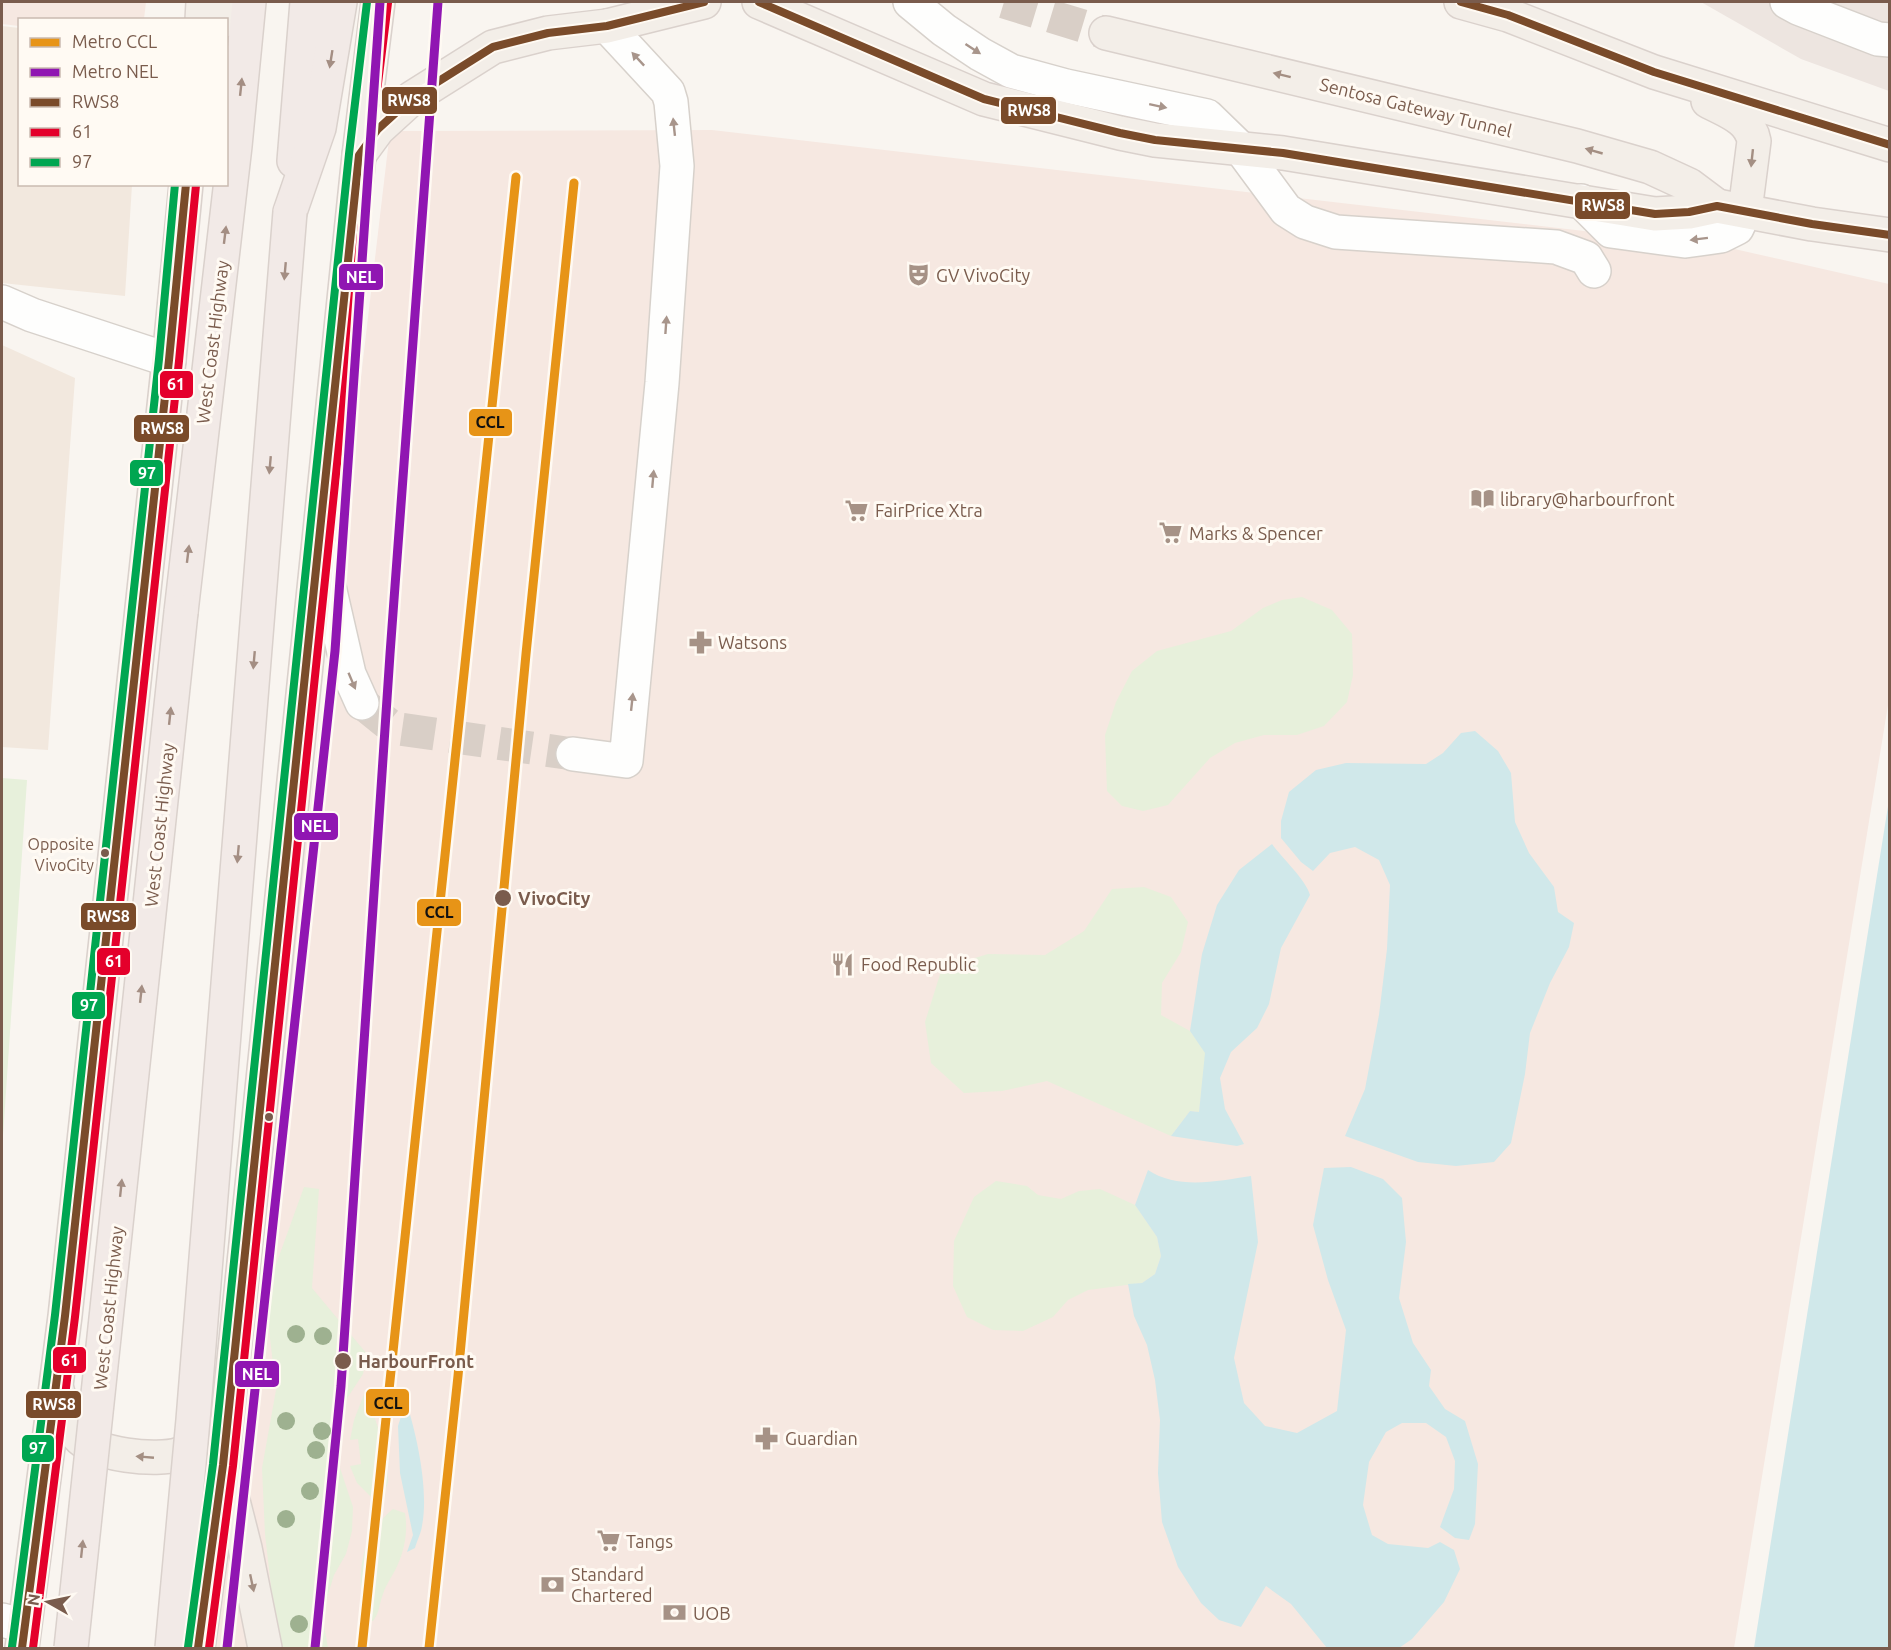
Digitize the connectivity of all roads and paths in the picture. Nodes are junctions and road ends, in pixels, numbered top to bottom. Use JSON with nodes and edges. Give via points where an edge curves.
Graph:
{"nodes":[{"id":1,"x":203,"y":2,"type":"edge"},
{"id":2,"x":238,"y":2,"type":"edge"},
{"id":3,"x":249,"y":2,"type":"edge"},
{"id":4,"x":307,"y":2,"type":"edge"},
{"id":5,"x":340,"y":2,"type":"edge"},
{"id":6,"x":378,"y":2,"type":"edge"},
{"id":7,"x":704,"y":2,"type":"edge"},
{"id":8,"x":759,"y":2,"type":"edge"},
{"id":9,"x":910,"y":2,"type":"edge"},
{"id":10,"x":1461,"y":2,"type":"edge"},
{"id":11,"x":1787,"y":2,"type":"edge"},
{"id":12,"x":202,"y":18,"type":"edge"},
{"id":13,"x":226,"y":18,"type":"edge"},
{"id":14,"x":607,"y":26,"type":"junction"},
{"id":15,"x":1106,"y":33,"type":"tunnel mouth"},
{"id":16,"x":1890,"y":40,"type":"edge"},
{"id":17,"x":1654,"y":72,"type":"junction"},
{"id":18,"x":1890,"y":145,"type":"edge"},
{"id":19,"x":1241,"y":149,"type":"junction"},
{"id":20,"x":359,"y":154,"type":"junction"},
{"id":21,"x":186,"y":186,"type":"edge"},
{"id":22,"x":1731,"y":208,"type":"junction"},
{"id":23,"x":290,"y":213,"type":"junction"},
{"id":24,"x":1890,"y":235,"type":"edge"},
{"id":25,"x":1594,"y":271,"type":"dead end"},
{"id":26,"x":2,"y":302,"type":"edge"},
{"id":27,"x":169,"y":360,"type":"junction"},
{"id":28,"x":319,"y":542,"type":"junction"},
{"id":29,"x":362,"y":703,"type":"tunnel mouth"},
{"id":30,"x":573,"y":754,"type":"tunnel mouth"},
{"id":31,"x":57,"y":1388,"type":"junction"},
{"id":32,"x":229,"y":1412,"type":"junction"},
{"id":33,"x":224,"y":1465,"type":"junction"},
{"id":34,"x":16,"y":1631,"type":"edge"},
{"id":35,"x":71,"y":1648,"type":"edge"},
{"id":36,"x":172,"y":1648,"type":"edge"},
{"id":37,"x":198,"y":1648,"type":"edge"},
{"id":38,"x":265,"y":1648,"type":"edge"}],
"edges":[{"from":1,"to":12,"type":"main road"},
{"from":2,"to":13,"type":"main road"},
{"from":35,"to":3,"type":"highway","name":"West Coast Highway","one_way":true,"bridge":true},
{"from":4,"to":23,"type":"highway"},
{"from":5,"to":23,"type":"highway","one_way":true,"via":[[319,128]]},
{"from":6,"to":20,"type":"main road"},
{"from":7,"to":14,"type":"main road"},
{"from":8,"to":19,"type":"main road","via":[[984,99],[1145,138]]},
{"from":9,"to":19,"type":"street","one_way":true,"via":[[944,30],[1011,71],[1207,116]]},
{"from":10,"to":17,"type":"main road","via":[[1508,15]]},
{"from":11,"to":16,"type":"street","via":[[1878,39]]},
{"from":14,"to":20,"type":"main road","via":[[548,33],[493,48],[412,98],[378,129]]},
{"from":30,"to":14,"type":"street","one_way":true,"via":[[626,761],[662,383],[677,166],[668,92]]},
{"from":22,"to":15,"type":"main road","name":"Sentosa Gateway Tunnel","one_way":true,"via":[[1650,167],[1577,146]]},
{"from":17,"to":18,"type":"main road"},
{"from":17,"to":22,"type":"main road","one_way":true,"via":[[1742,119],[1753,135]]},
{"from":22,"to":19,"type":"main road","one_way":true,"via":[[1655,214]]},
{"from":19,"to":25,"type":"street","via":[[1286,210],[1305,222],[1336,232],[1556,248],[1586,258]]},
{"from":20,"to":28,"type":"main road"},
{"from":21,"to":27,"type":"main road"},
{"from":22,"to":24,"type":"main road"},
{"from":23,"to":36,"type":"highway","one_way":true,"bridge":true},
{"from":26,"to":27,"type":"street"},
{"from":27,"to":31,"type":"main road"},
{"from":28,"to":29,"type":"street","one_way":true,"via":[[349,674]]},
{"from":28,"to":32,"type":"main road"},
{"from":32,"to":31,"type":"main road","one_way":true,"via":[[202,1442],[179,1454],[156,1458],[129,1456],[105,1451],[79,1438],[64,1413]]},
{"from":31,"to":34,"type":"main road"},
{"from":32,"to":33,"type":"main road"},
{"from":33,"to":37,"type":"main road"},
{"from":33,"to":38,"type":"main road","one_way":true}]}
